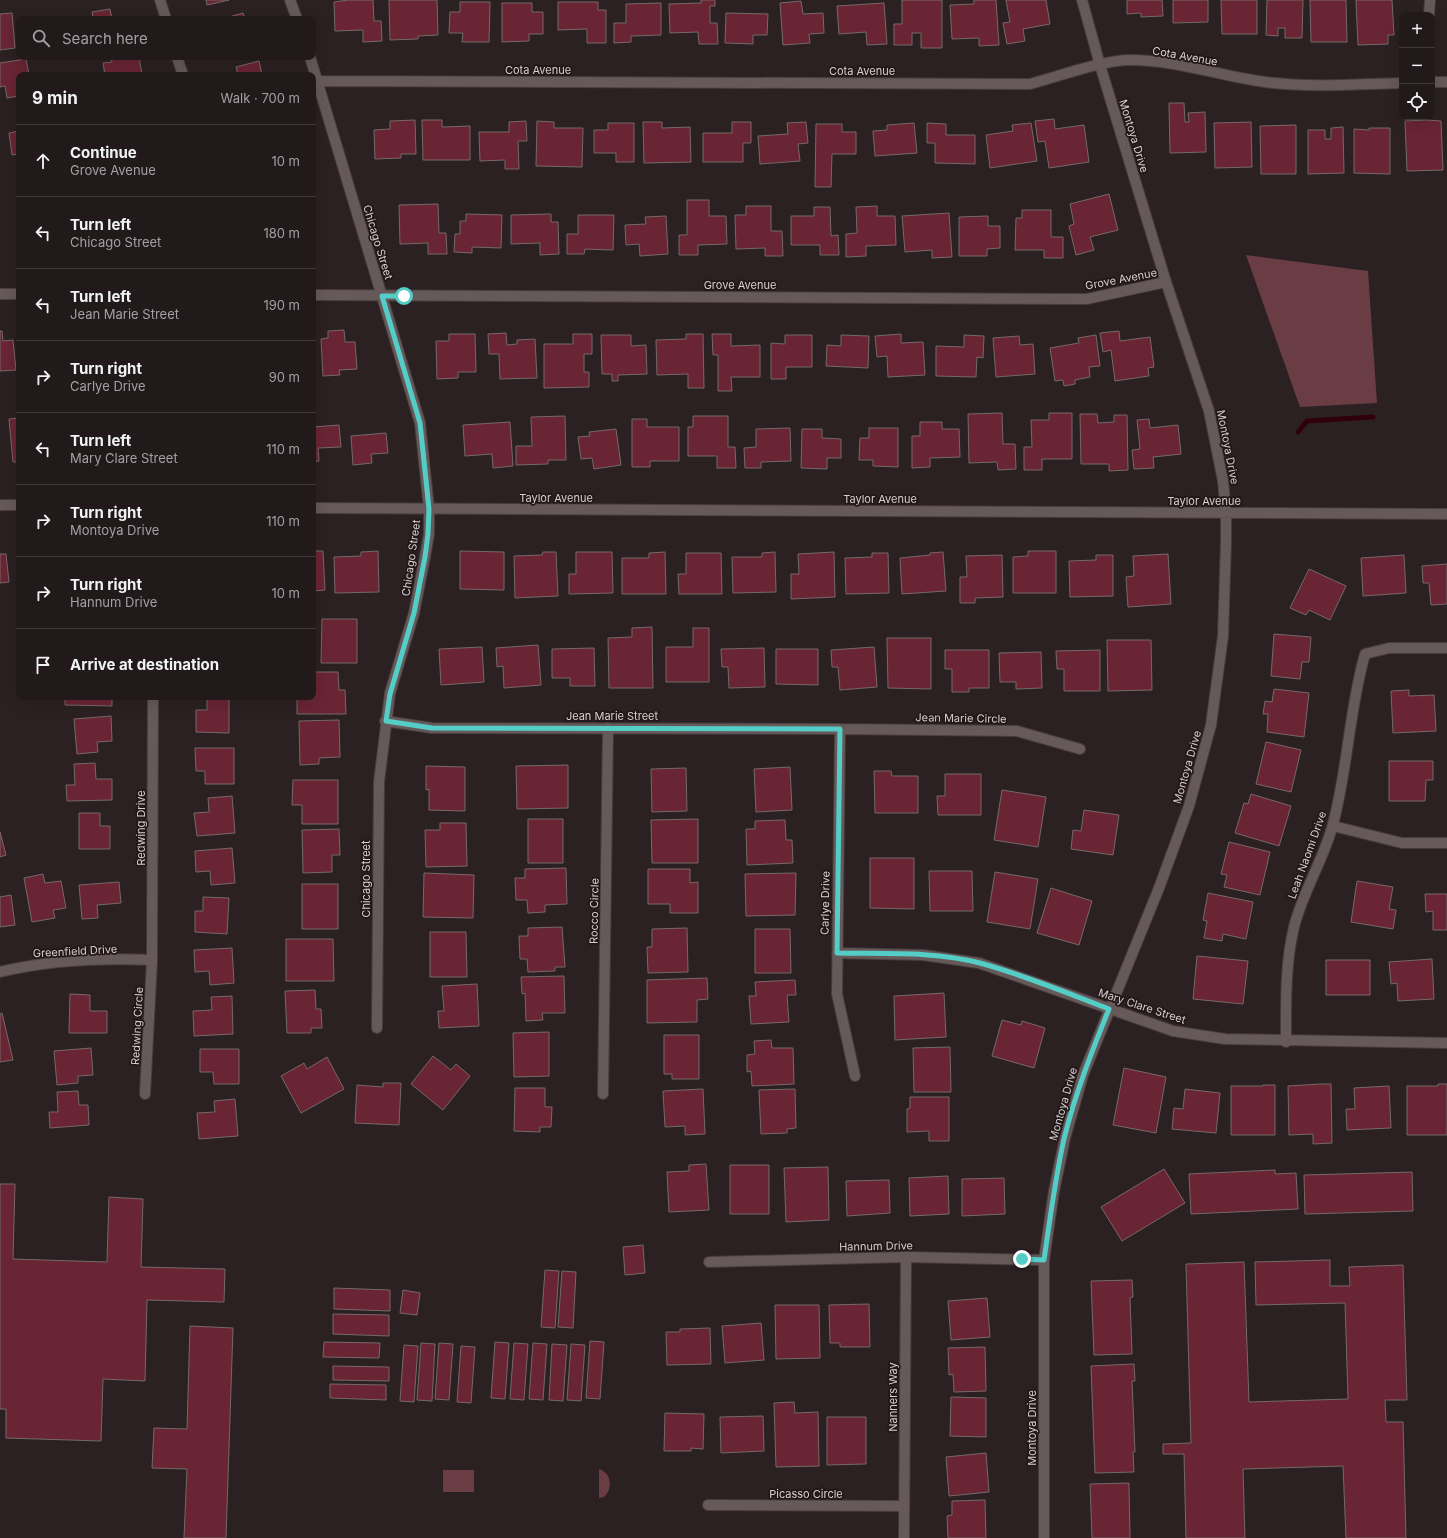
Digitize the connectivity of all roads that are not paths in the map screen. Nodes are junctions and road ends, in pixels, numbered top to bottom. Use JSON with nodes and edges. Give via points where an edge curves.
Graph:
{"nodes":[{"id":1,"x":160,"y":0,"type":"edge"},
{"id":2,"x":290,"y":0,"type":"edge"},
{"id":3,"x":1082,"y":0,"type":"edge"},
{"id":4,"x":1430,"y":0,"type":"edge"},
{"id":5,"x":1429,"y":12,"type":"edge"},
{"id":6,"x":165,"y":16,"type":"edge"},
{"id":7,"x":296,"y":16,"type":"edge"},
{"id":8,"x":178,"y":60,"type":"edge"},
{"id":9,"x":311,"y":60,"type":"edge"},
{"id":10,"x":1100,"y":66,"type":"junction"},
{"id":11,"x":182,"y":72,"type":"edge"},
{"id":12,"x":315,"y":72,"type":"edge"},
{"id":13,"x":316,"y":75,"type":"edge"},
{"id":14,"x":318,"y":81,"type":"junction"},
{"id":15,"x":1435,"y":82,"type":"edge"},
{"id":16,"x":1447,"y":82,"type":"edge"},
{"id":17,"x":1399,"y":83,"type":"edge"},
{"id":18,"x":1166,"y":282,"type":"junction"},
{"id":19,"x":0,"y":294,"type":"edge"},
{"id":20,"x":16,"y":294,"type":"edge"},
{"id":21,"x":316,"y":295,"type":"edge"},
{"id":22,"x":382,"y":296,"type":"junction"},
{"id":23,"x":0,"y":505,"type":"edge"},
{"id":24,"x":16,"y":505,"type":"edge"},
{"id":25,"x":316,"y":508,"type":"edge"},
{"id":26,"x":429,"y":509,"type":"junction"},
{"id":27,"x":1226,"y":512,"type":"junction"},
{"id":28,"x":1447,"y":514,"type":"edge"},
{"id":29,"x":1447,"y":648,"type":"edge"},
{"id":30,"x":153,"y":700,"type":"edge"},
{"id":31,"x":386,"y":721,"type":"junction"},
{"id":32,"x":608,"y":728,"type":"junction"},
{"id":33,"x":840,"y":729,"type":"junction"},
{"id":34,"x":1080,"y":749,"type":"dead end"},
{"id":35,"x":1333,"y":826,"type":"junction"},
{"id":36,"x":1447,"y":843,"type":"edge"},
{"id":37,"x":837,"y":953,"type":"junction"},
{"id":38,"x":152,"y":960,"type":"junction"},
{"id":39,"x":0,"y":972,"type":"edge"},
{"id":40,"x":1109,"y":1009,"type":"junction"},
{"id":41,"x":377,"y":1028,"type":"dead end"},
{"id":42,"x":1286,"y":1042,"type":"junction"},
{"id":43,"x":1447,"y":1043,"type":"edge"},
{"id":44,"x":855,"y":1076,"type":"dead end"},
{"id":45,"x":145,"y":1094,"type":"dead end"},
{"id":46,"x":603,"y":1094,"type":"dead end"},
{"id":47,"x":906,"y":1257,"type":"junction"},
{"id":48,"x":1044,"y":1260,"type":"junction"},
{"id":49,"x":709,"y":1262,"type":"dead end"},
{"id":50,"x":708,"y":1505,"type":"dead end"},
{"id":51,"x":904,"y":1506,"type":"junction"},
{"id":52,"x":904,"y":1538,"type":"edge"},
{"id":53,"x":1044,"y":1538,"type":"edge"}],
"edges":[{"from":1,"to":6,"type":"street"},
{"from":2,"to":7,"type":"street"},
{"from":3,"to":10,"type":"street","name":"Montoya Drive"},
{"from":4,"to":5,"type":"street"},
{"from":8,"to":11,"type":"street"},
{"from":9,"to":12,"type":"street","name":"Chicago Street"},
{"from":10,"to":14,"type":"street","name":"Cota Avenue","via":[[1030,84]]},
{"from":10,"to":17,"type":"street","name":"Cota Avenue","via":[[1128,60],[1162,62],[1266,82],[1300,85]]},
{"from":10,"to":18,"type":"street","name":"Montoya Drive"},
{"from":13,"to":14,"type":"street","name":"Chicago Street"},
{"from":14,"to":22,"type":"street","name":"Chicago Street"},
{"from":15,"to":16,"type":"street"},
{"from":18,"to":22,"type":"street","name":"Grove Avenue","via":[[1087,299]]},
{"from":18,"to":27,"type":"street","name":"Montoya Drive","via":[[1209,411],[1223,481]]},
{"from":19,"to":20,"type":"street"},
{"from":21,"to":22,"type":"street","name":"Grove Avenue"},
{"from":22,"to":26,"type":"street","name":"Chicago Street","via":[[420,423]]},
{"from":23,"to":24,"type":"street"},
{"from":25,"to":26,"type":"street","name":"Taylor Avenue"},
{"from":26,"to":27,"type":"street","name":"Taylor Avenue"},
{"from":26,"to":31,"type":"street","name":"Chicago Street","via":[[428,542],[414,613],[390,694]]},
{"from":27,"to":28,"type":"street","name":"Taylor Avenue"},
{"from":27,"to":40,"type":"street","name":"Montoya Drive","via":[[1223,636],[1211,725],[1189,806],[1159,888]]},
{"from":29,"to":35,"type":"street","name":"Leah Naomi Drive","via":[[1389,648],[1365,654],[1356,684]]},
{"from":30,"to":38,"type":"street","name":"Redwing Drive"},
{"from":31,"to":32,"type":"street","name":"Jean Marie Street","via":[[432,728]]},
{"from":31,"to":41,"type":"street","name":"Chicago Street","via":[[379,782]]},
{"from":32,"to":33,"type":"street","name":"Jean Marie Street"},
{"from":32,"to":46,"type":"street","name":"Rocco Circle"},
{"from":33,"to":34,"type":"street","name":"Jean Marie Circle","via":[[1017,731]]},
{"from":33,"to":37,"type":"street","name":"Carlye Drive"},
{"from":35,"to":36,"type":"street","via":[[1402,843]]},
{"from":35,"to":42,"type":"street","name":"Leah Naomi Drive","via":[[1294,926],[1287,972]]},
{"from":37,"to":40,"type":"street","name":"Mary Clare Street","via":[[923,955],[979,963]]},
{"from":37,"to":44,"type":"street","name":"Carlye Drive","via":[[837,994]]},
{"from":38,"to":39,"type":"street","name":"Greenfield Drive","via":[[73,961],[30,965]]},
{"from":38,"to":45,"type":"street","name":"Redwing Circle"},
{"from":40,"to":42,"type":"street","name":"Mary Clare Street","via":[[1173,1031],[1225,1039]]},
{"from":40,"to":48,"type":"street","name":"Montoya Drive","via":[[1083,1075],[1064,1138]]},
{"from":42,"to":43,"type":"street","name":"Mary Clare Street"},
{"from":47,"to":48,"type":"street","name":"Hannum Drive"},
{"from":47,"to":49,"type":"street","name":"Hannum Drive"},
{"from":47,"to":51,"type":"street","name":"Nanners Way"},
{"from":48,"to":53,"type":"street","name":"Montoya Drive"},
{"from":50,"to":51,"type":"street","name":"Picasso Circle"},
{"from":51,"to":52,"type":"street","name":"Nanners Way"}]}
